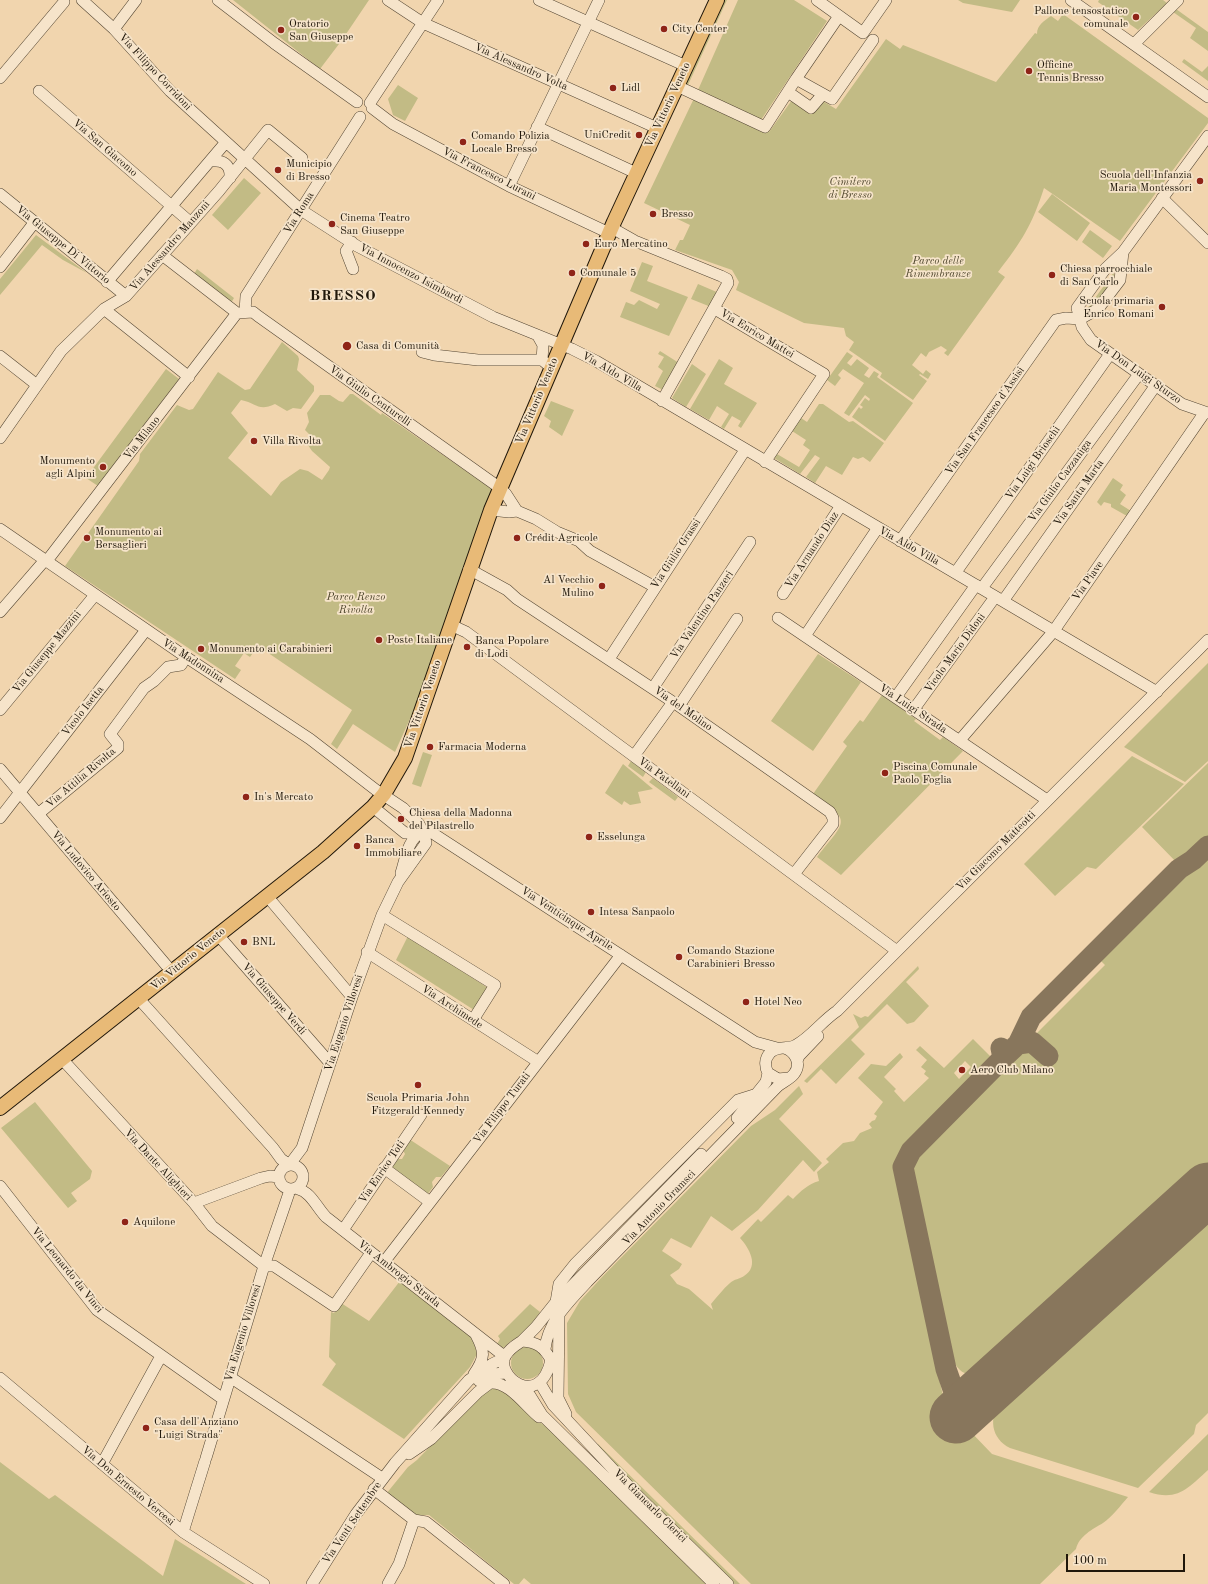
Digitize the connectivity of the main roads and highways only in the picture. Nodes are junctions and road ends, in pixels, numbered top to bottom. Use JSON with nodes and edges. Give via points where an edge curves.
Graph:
{"nodes":[{"id":1,"x":717,"y":0,"type":"edge"},
{"id":2,"x":0,"y":1108,"type":"edge"}],
"edges":[{"from":1,"to":2,"type":"main road","name":"Via Vittorio Veneto","via":[[636,173],[562,345],[547,364],[469,570],[408,749],[384,794],[356,825]]}]}
